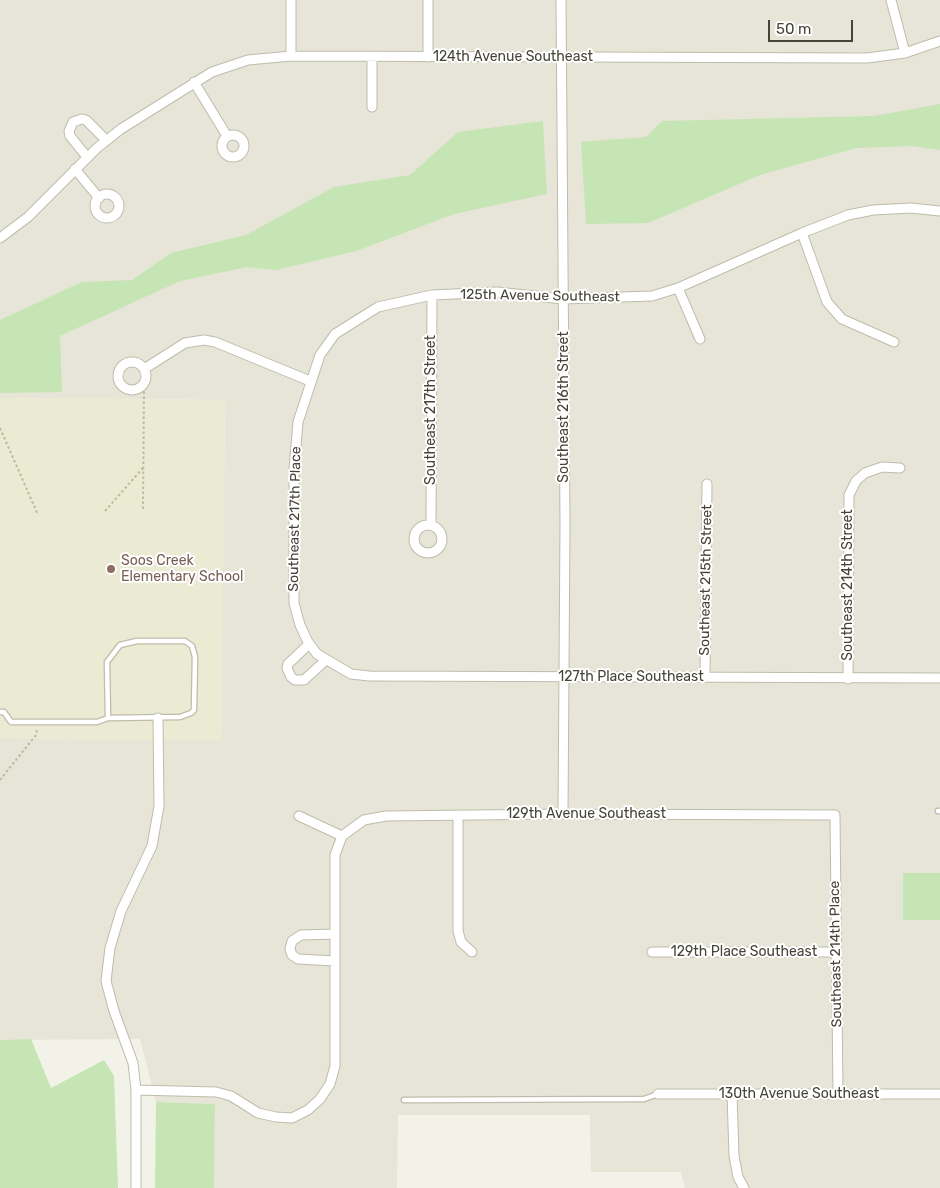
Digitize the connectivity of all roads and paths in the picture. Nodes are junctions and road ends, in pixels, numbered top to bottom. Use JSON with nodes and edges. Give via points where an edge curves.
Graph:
{"nodes":[{"id":1,"x":291,"y":0,"type":"edge"},
{"id":2,"x":428,"y":0,"type":"edge"},
{"id":3,"x":561,"y":0,"type":"edge"},
{"id":4,"x":891,"y":0,"type":"edge"},
{"id":5,"x":940,"y":41,"type":"edge"},
{"id":6,"x":905,"y":53,"type":"junction"},
{"id":7,"x":291,"y":56,"type":"junction"},
{"id":8,"x":372,"y":57,"type":"junction"},
{"id":9,"x":428,"y":57,"type":"junction"},
{"id":10,"x":561,"y":57,"type":"junction"},
{"id":11,"x":194,"y":82,"type":"junction"},
{"id":12,"x":372,"y":107,"type":"dead end"},
{"id":13,"x":227,"y":136,"type":"dead end"},
{"id":14,"x":106,"y":140,"type":"junction"},
{"id":15,"x":87,"y":157,"type":"junction"},
{"id":16,"x":75,"y":169,"type":"junction"},
{"id":17,"x":99,"y":198,"type":"dead end"},
{"id":18,"x":940,"y":212,"type":"edge"},
{"id":19,"x":802,"y":233,"type":"junction"},
{"id":20,"x":0,"y":238,"type":"edge"},
{"id":21,"x":678,"y":288,"type":"junction"},
{"id":22,"x":432,"y":295,"type":"junction"},
{"id":23,"x":563,"y":299,"type":"junction"},
{"id":24,"x":700,"y":339,"type":"dead end"},
{"id":25,"x":894,"y":342,"type":"dead end"},
{"id":26,"x":144,"y":369,"type":"junction"},
{"id":27,"x":310,"y":381,"type":"junction"},
{"id":28,"x":144,"y":384,"type":"junction"},
{"id":29,"x":0,"y":428,"type":"edge"},
{"id":30,"x":143,"y":468,"type":"junction"},
{"id":31,"x":900,"y":468,"type":"dead end"},
{"id":32,"x":707,"y":484,"type":"dead end"},
{"id":33,"x":143,"y":509,"type":"dead end"},
{"id":34,"x":105,"y":511,"type":"dead end"},
{"id":35,"x":38,"y":516,"type":"dead end"},
{"id":36,"x":430,"y":525,"type":"dead end"},
{"id":37,"x":309,"y":644,"type":"junction"},
{"id":38,"x":317,"y":654,"type":"joint"},
{"id":39,"x":326,"y":660,"type":"junction"},
{"id":40,"x":564,"y":677,"type":"junction"},
{"id":41,"x":705,"y":677,"type":"junction"},
{"id":42,"x":940,"y":678,"type":"edge"},
{"id":43,"x":848,"y":679,"type":"junction"},
{"id":44,"x":0,"y":712,"type":"edge"},
{"id":45,"x":108,"y":718,"type":"junction"},
{"id":46,"x":158,"y":718,"type":"junction"},
{"id":47,"x":37,"y":722,"type":"junction"},
{"id":48,"x":0,"y":780,"type":"edge"},
{"id":49,"x":563,"y":814,"type":"junction"},
{"id":50,"x":458,"y":815,"type":"junction"},
{"id":51,"x":835,"y":815,"type":"joint"},
{"id":52,"x":300,"y":816,"type":"dead end"},
{"id":53,"x":342,"y":836,"type":"junction"},
{"id":54,"x":335,"y":934,"type":"junction"},
{"id":55,"x":472,"y":952,"type":"dead end"},
{"id":56,"x":652,"y":952,"type":"dead end"},
{"id":57,"x":836,"y":952,"type":"junction"},
{"id":58,"x":335,"y":961,"type":"junction"},
{"id":59,"x":136,"y":1090,"type":"junction"},
{"id":60,"x":658,"y":1094,"type":"joint"},
{"id":61,"x":732,"y":1094,"type":"junction"},
{"id":62,"x":838,"y":1094,"type":"junction"},
{"id":63,"x":940,"y":1094,"type":"edge"},
{"id":64,"x":404,"y":1100,"type":"dead end"},
{"id":65,"x":136,"y":1188,"type":"edge"},
{"id":66,"x":744,"y":1188,"type":"edge"}],
"edges":[{"from":1,"to":7,"type":"street"},
{"from":2,"to":9,"type":"street"},
{"from":3,"to":10,"type":"street","name":"Southeast 216th Street"},
{"from":4,"to":6,"type":"street"},
{"from":5,"to":6,"type":"street","name":"124th Avenue Southeast"},
{"from":6,"to":10,"type":"street","name":"124th Avenue Southeast","via":[[866,58]]},
{"from":7,"to":8,"type":"street","name":"124th Avenue Southeast"},
{"from":7,"to":11,"type":"street","name":"124th Avenue Southeast","via":[[248,60]]},
{"from":8,"to":9,"type":"street","name":"124th Avenue Southeast"},
{"from":8,"to":12,"type":"street"},
{"from":9,"to":10,"type":"street","name":"124th Avenue Southeast"},
{"from":10,"to":23,"type":"street","name":"Southeast 216th Street"},
{"from":11,"to":13,"type":"street"},
{"from":11,"to":14,"type":"street","name":"124th Avenue Southeast"},
{"from":14,"to":15,"type":"street","name":"124th Avenue Southeast"},
{"from":14,"to":15,"type":"street","via":[[86,120],[73,122],[70,136]]},
{"from":15,"to":16,"type":"street","name":"124th Avenue Southeast"},
{"from":16,"to":17,"type":"street"},
{"from":16,"to":20,"type":"street","name":"124th Avenue Southeast","via":[[28,217]]},
{"from":18,"to":19,"type":"street","name":"125th Avenue Southeast","via":[[911,208],[873,210],[848,215]]},
{"from":19,"to":21,"type":"street","name":"125th Avenue Southeast"},
{"from":19,"to":25,"type":"street","via":[[827,302],[842,319]]},
{"from":21,"to":23,"type":"street","name":"125th Avenue Southeast","via":[[652,296]]},
{"from":21,"to":24,"type":"street"},
{"from":22,"to":23,"type":"street","name":"125th Avenue Southeast","via":[[497,292]]},
{"from":22,"to":27,"type":"street","name":"125th Avenue Southeast","via":[[378,307],[335,334],[320,355]]},
{"from":22,"to":36,"type":"street","name":"Southeast 217th Street"},
{"from":23,"to":40,"type":"street","name":"Southeast 216th Street"},
{"from":26,"to":27,"type":"street","via":[[185,343],[204,340]]},
{"from":26,"to":28,"type":"street"},
{"from":26,"to":28,"type":"street","via":[[130,363],[125,364],[119,373],[121,384],[129,390]]},
{"from":27,"to":37,"type":"street","name":"Southeast 217th Place","via":[[298,422],[294,470],[294,603]]},
{"from":28,"to":30,"type":"path"},
{"from":29,"to":35,"type":"path"},
{"from":30,"to":33,"type":"path"},
{"from":30,"to":34,"type":"path"},
{"from":31,"to":43,"type":"street","name":"Southeast 214th Street","via":[[882,468],[865,473],[848,494]]},
{"from":32,"to":41,"type":"street","name":"Southeast 215th Street"},
{"from":37,"to":38,"type":"street","name":"Southeast 217th Place"},
{"from":37,"to":39,"type":"street","via":[[288,664],[291,677],[304,680]]},
{"from":38,"to":39,"type":"street","name":"127th Place Southeast"},
{"from":39,"to":40,"type":"street","name":"127th Place Southeast","via":[[351,674],[369,676]]},
{"from":40,"to":41,"type":"street","name":"127th Place Southeast"},
{"from":40,"to":49,"type":"street","name":"Southeast 216th Street"},
{"from":41,"to":43,"type":"street","name":"127th Place Southeast"},
{"from":42,"to":43,"type":"street","name":"127th Place Southeast"},
{"from":44,"to":47,"type":"lane","via":[[4,712],[11,722]]},
{"from":45,"to":46,"type":"lane"},
{"from":45,"to":46,"type":"lane","via":[[107,662],[120,645],[126,642],[186,641],[192,646],[195,657],[194,710],[180,717]]},
{"from":45,"to":47,"type":"lane","via":[[97,722]]},
{"from":46,"to":59,"type":"street","via":[[159,806],[152,846],[121,911],[110,948],[106,981],[133,1063]]},
{"from":47,"to":48,"type":"path","via":[[36,735]]},
{"from":49,"to":50,"type":"street","name":"129th Avenue Southeast"},
{"from":49,"to":51,"type":"street","name":"129th Avenue Southeast"},
{"from":50,"to":53,"type":"street","name":"129th Avenue Southeast","via":[[386,816],[364,820]]},
{"from":50,"to":55,"type":"street","via":[[458,931],[461,942]]},
{"from":51,"to":57,"type":"street","name":"Southeast 214th Place"},
{"from":52,"to":53,"type":"street"},
{"from":53,"to":54,"type":"street","via":[[335,855]]},
{"from":54,"to":58,"type":"street"},
{"from":54,"to":58,"type":"street","via":[[301,935],[292,941],[290,949],[298,959]]},
{"from":56,"to":57,"type":"street","name":"129th Place Southeast"},
{"from":57,"to":62,"type":"street","name":"Southeast 214th Place"},
{"from":58,"to":59,"type":"street","via":[[335,1066],[330,1084],[308,1110],[292,1118],[276,1117],[258,1113],[231,1096],[216,1092]]},
{"from":59,"to":65,"type":"street"},
{"from":60,"to":61,"type":"street","name":"130th Avenue Southeast"},
{"from":60,"to":64,"type":"lane","via":[[644,1099]]},
{"from":61,"to":62,"type":"street","name":"130th Avenue Southeast"},
{"from":61,"to":66,"type":"street","via":[[734,1156]]},
{"from":62,"to":63,"type":"street","name":"130th Avenue Southeast"}]}
